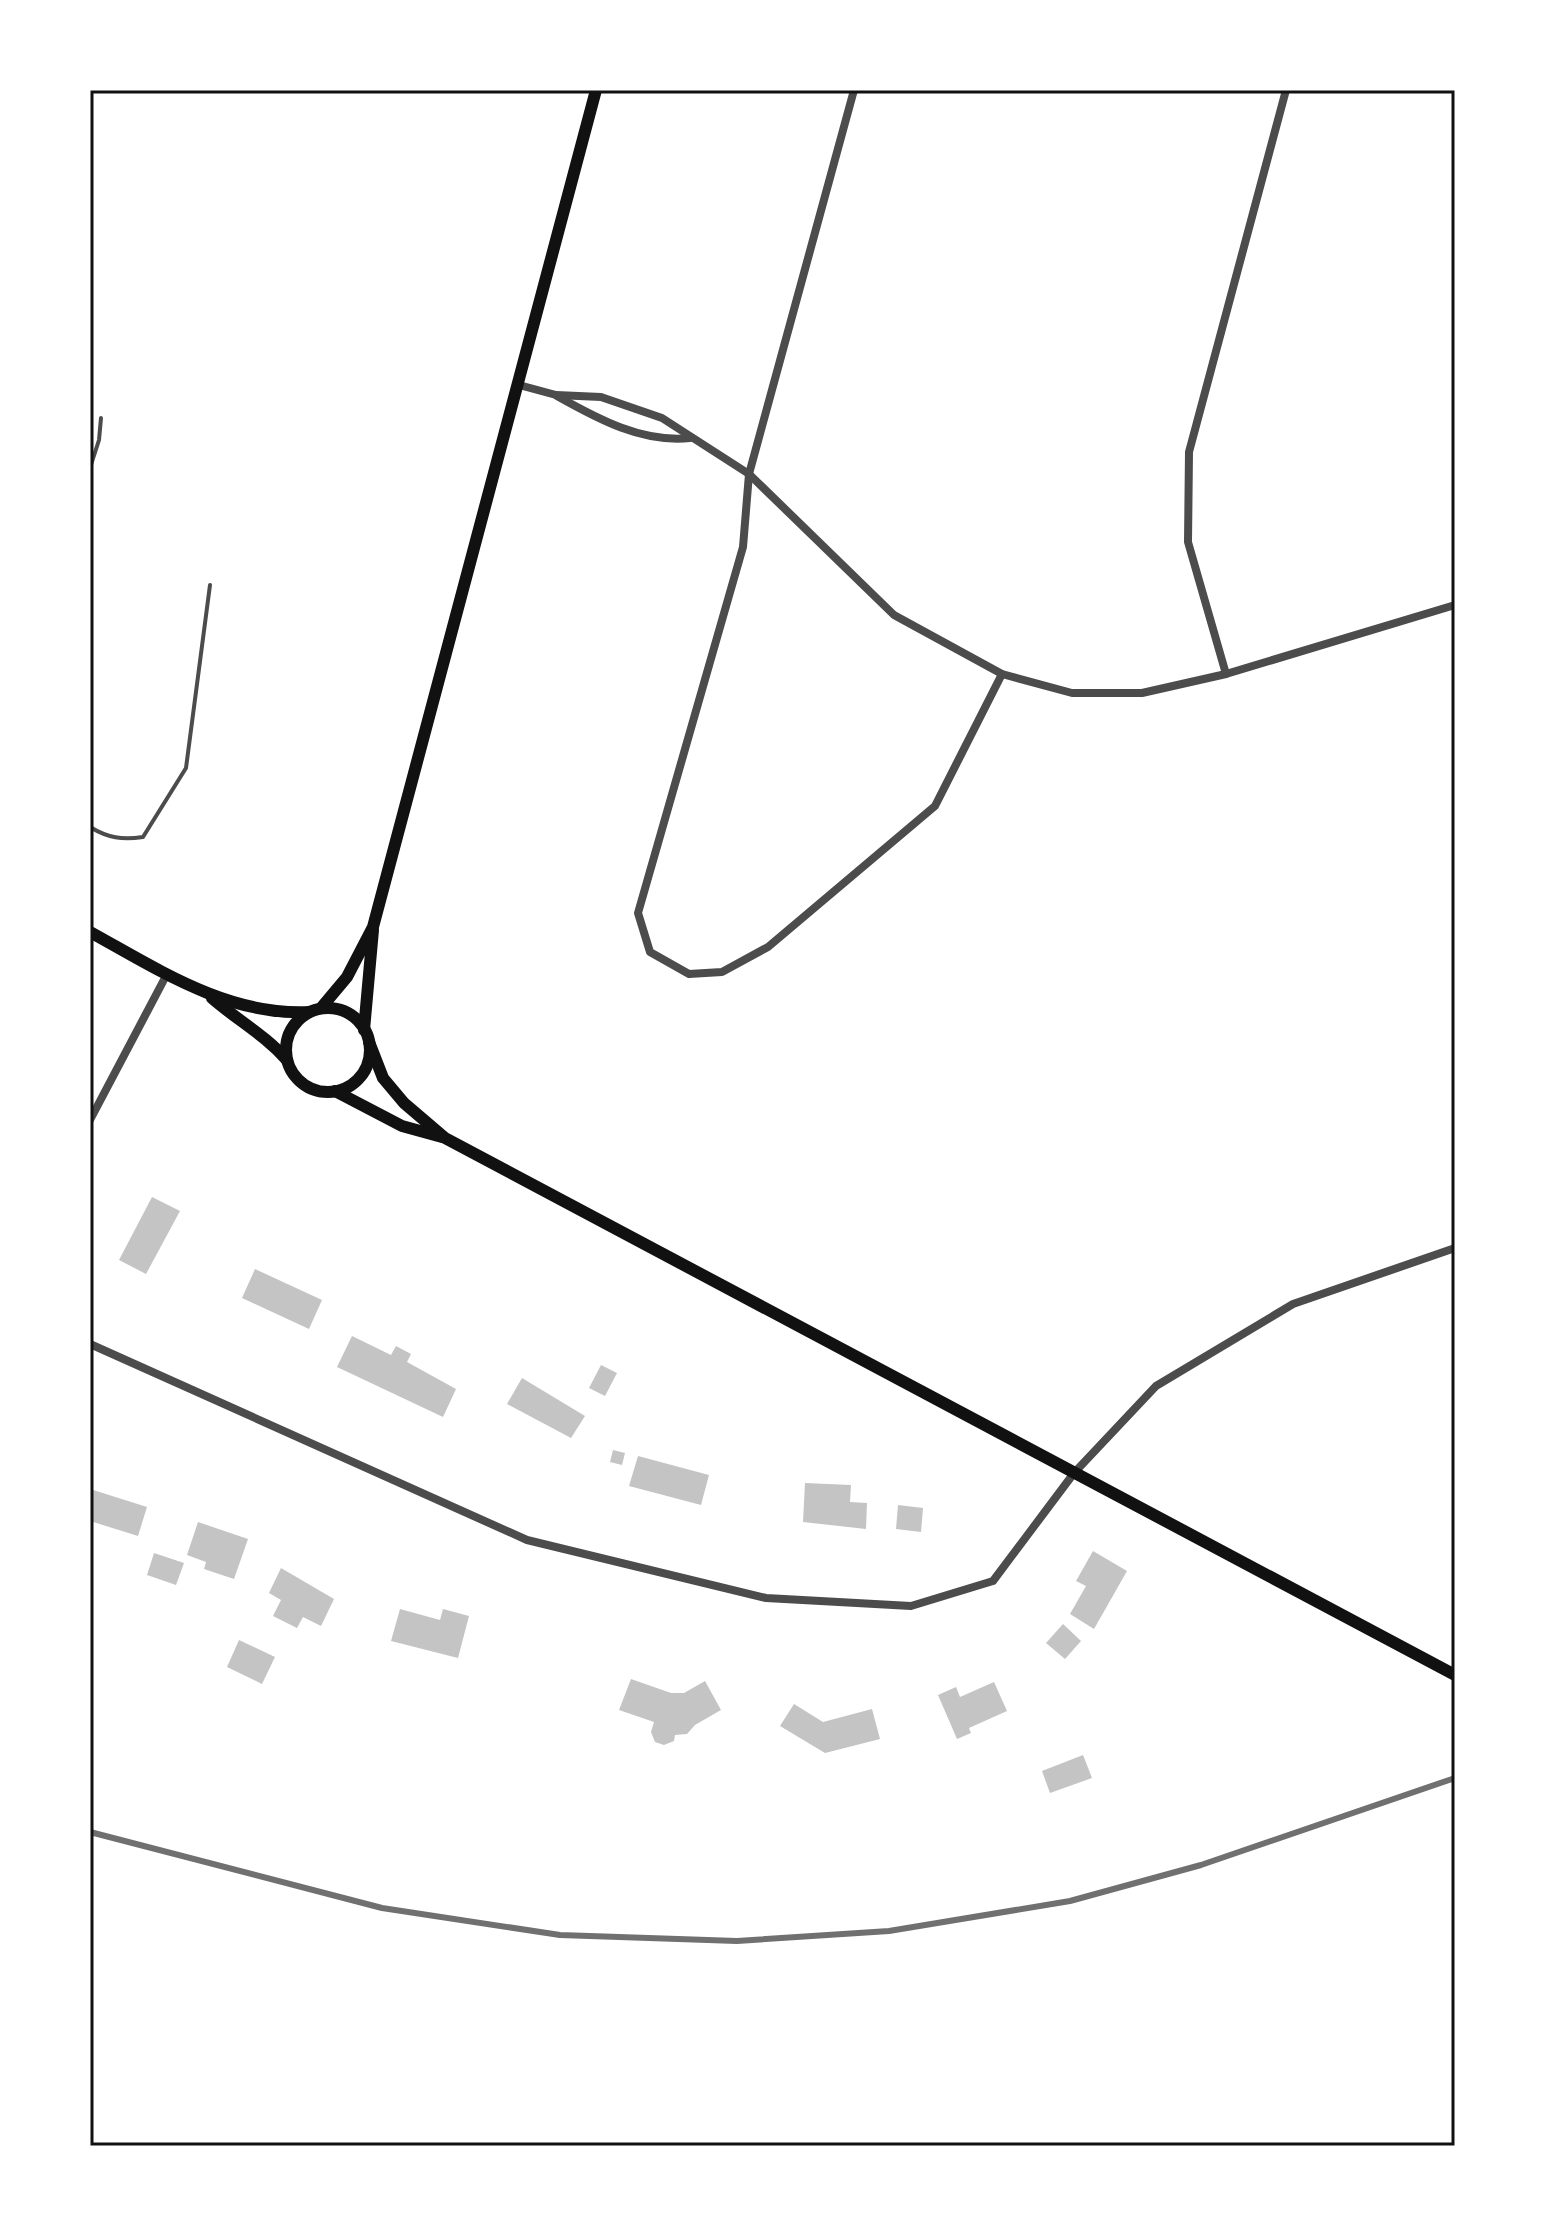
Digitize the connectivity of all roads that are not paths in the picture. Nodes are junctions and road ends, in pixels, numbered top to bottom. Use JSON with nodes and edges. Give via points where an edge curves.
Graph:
{"nodes":[{"id":1,"x":596,"y":90,"type":"edge"},
{"id":2,"x":854,"y":90,"type":"edge"},
{"id":3,"x":1286,"y":90,"type":"edge"},
{"id":4,"x":519,"y":385,"type":"junction"},
{"id":5,"x":556,"y":395,"type":"junction"},
{"id":6,"x":101,"y":418,"type":"dead end"},
{"id":7,"x":691,"y":438,"type":"junction"},
{"id":8,"x":90,"y":468,"type":"edge"},
{"id":9,"x":749,"y":474,"type":"junction"},
{"id":10,"x":210,"y":585,"type":"dead end"},
{"id":11,"x":1455,"y":605,"type":"edge"},
{"id":12,"x":1002,"y":674,"type":"junction"},
{"id":13,"x":1226,"y":674,"type":"junction"},
{"id":14,"x":90,"y":827,"type":"edge"},
{"id":15,"x":373,"y":927,"type":"junction"},
{"id":16,"x":90,"y":932,"type":"edge"},
{"id":17,"x":167,"y":974,"type":"junction"},
{"id":18,"x":209,"y":996,"type":"junction"},
{"id":19,"x":315,"y":1010,"type":"junction"},
{"id":20,"x":367,"y":1036,"type":"junction"},
{"id":21,"x":287,"y":1060,"type":"junction"},
{"id":22,"x":335,"y":1091,"type":"junction"},
{"id":23,"x":90,"y":1120,"type":"edge"},
{"id":24,"x":445,"y":1138,"type":"junction"},
{"id":25,"x":1455,"y":1248,"type":"edge"},
{"id":26,"x":90,"y":1344,"type":"edge"},
{"id":27,"x":1074,"y":1473,"type":"junction"},
{"id":28,"x":1455,"y":1675,"type":"edge"}],
"edges":[{"from":1,"to":4,"type":"main road"},
{"from":2,"to":9,"type":"street"},
{"from":3,"to":13,"type":"street","via":[[1189,452],[1188,542]]},
{"from":4,"to":5,"type":"street"},
{"from":4,"to":15,"type":"main road"},
{"from":5,"to":7,"type":"street","via":[[616,401],[662,418]]},
{"from":5,"to":7,"type":"street","via":[[593,416],[663,441]]},
{"from":6,"to":8,"type":"lane"},
{"from":7,"to":9,"type":"street"},
{"from":9,"to":12,"type":"street","via":[[894,615]]},
{"from":9,"to":12,"type":"street","via":[[743,547],[638,913],[650,952],[689,974],[722,972],[768,947],[935,806]]},
{"from":10,"to":14,"type":"lane","via":[[186,768],[143,837],[124,840]]},
{"from":11,"to":13,"type":"street"},
{"from":12,"to":13,"type":"street","via":[[1072,693],[1142,693]]},
{"from":15,"to":19,"type":"main road","via":[[347,977]]},
{"from":15,"to":20,"type":"main road"},
{"from":16,"to":17,"type":"main road"},
{"from":17,"to":18,"type":"main road"},
{"from":17,"to":23,"type":"street"},
{"from":18,"to":19,"type":"main road","via":[[273,1014]]},
{"from":18,"to":21,"type":"main road","via":[[266,1037]]},
{"from":19,"to":20,"type":"main road","via":[[346,1012]]},
{"from":19,"to":21,"type":"main road","via":[[289,1032]]},
{"from":20,"to":22,"type":"main road","via":[[365,1068],[347,1087]]},
{"from":20,"to":24,"type":"main road","via":[[383,1078]]},
{"from":21,"to":22,"type":"main road","via":[[310,1088]]},
{"from":22,"to":24,"type":"main road","via":[[402,1126]]},
{"from":24,"to":27,"type":"main road"},
{"from":25,"to":27,"type":"street","via":[[1293,1304],[1156,1386]]},
{"from":26,"to":27,"type":"street","via":[[527,1540],[766,1598],[911,1606],[993,1581]]},
{"from":27,"to":28,"type":"main road"}]}
